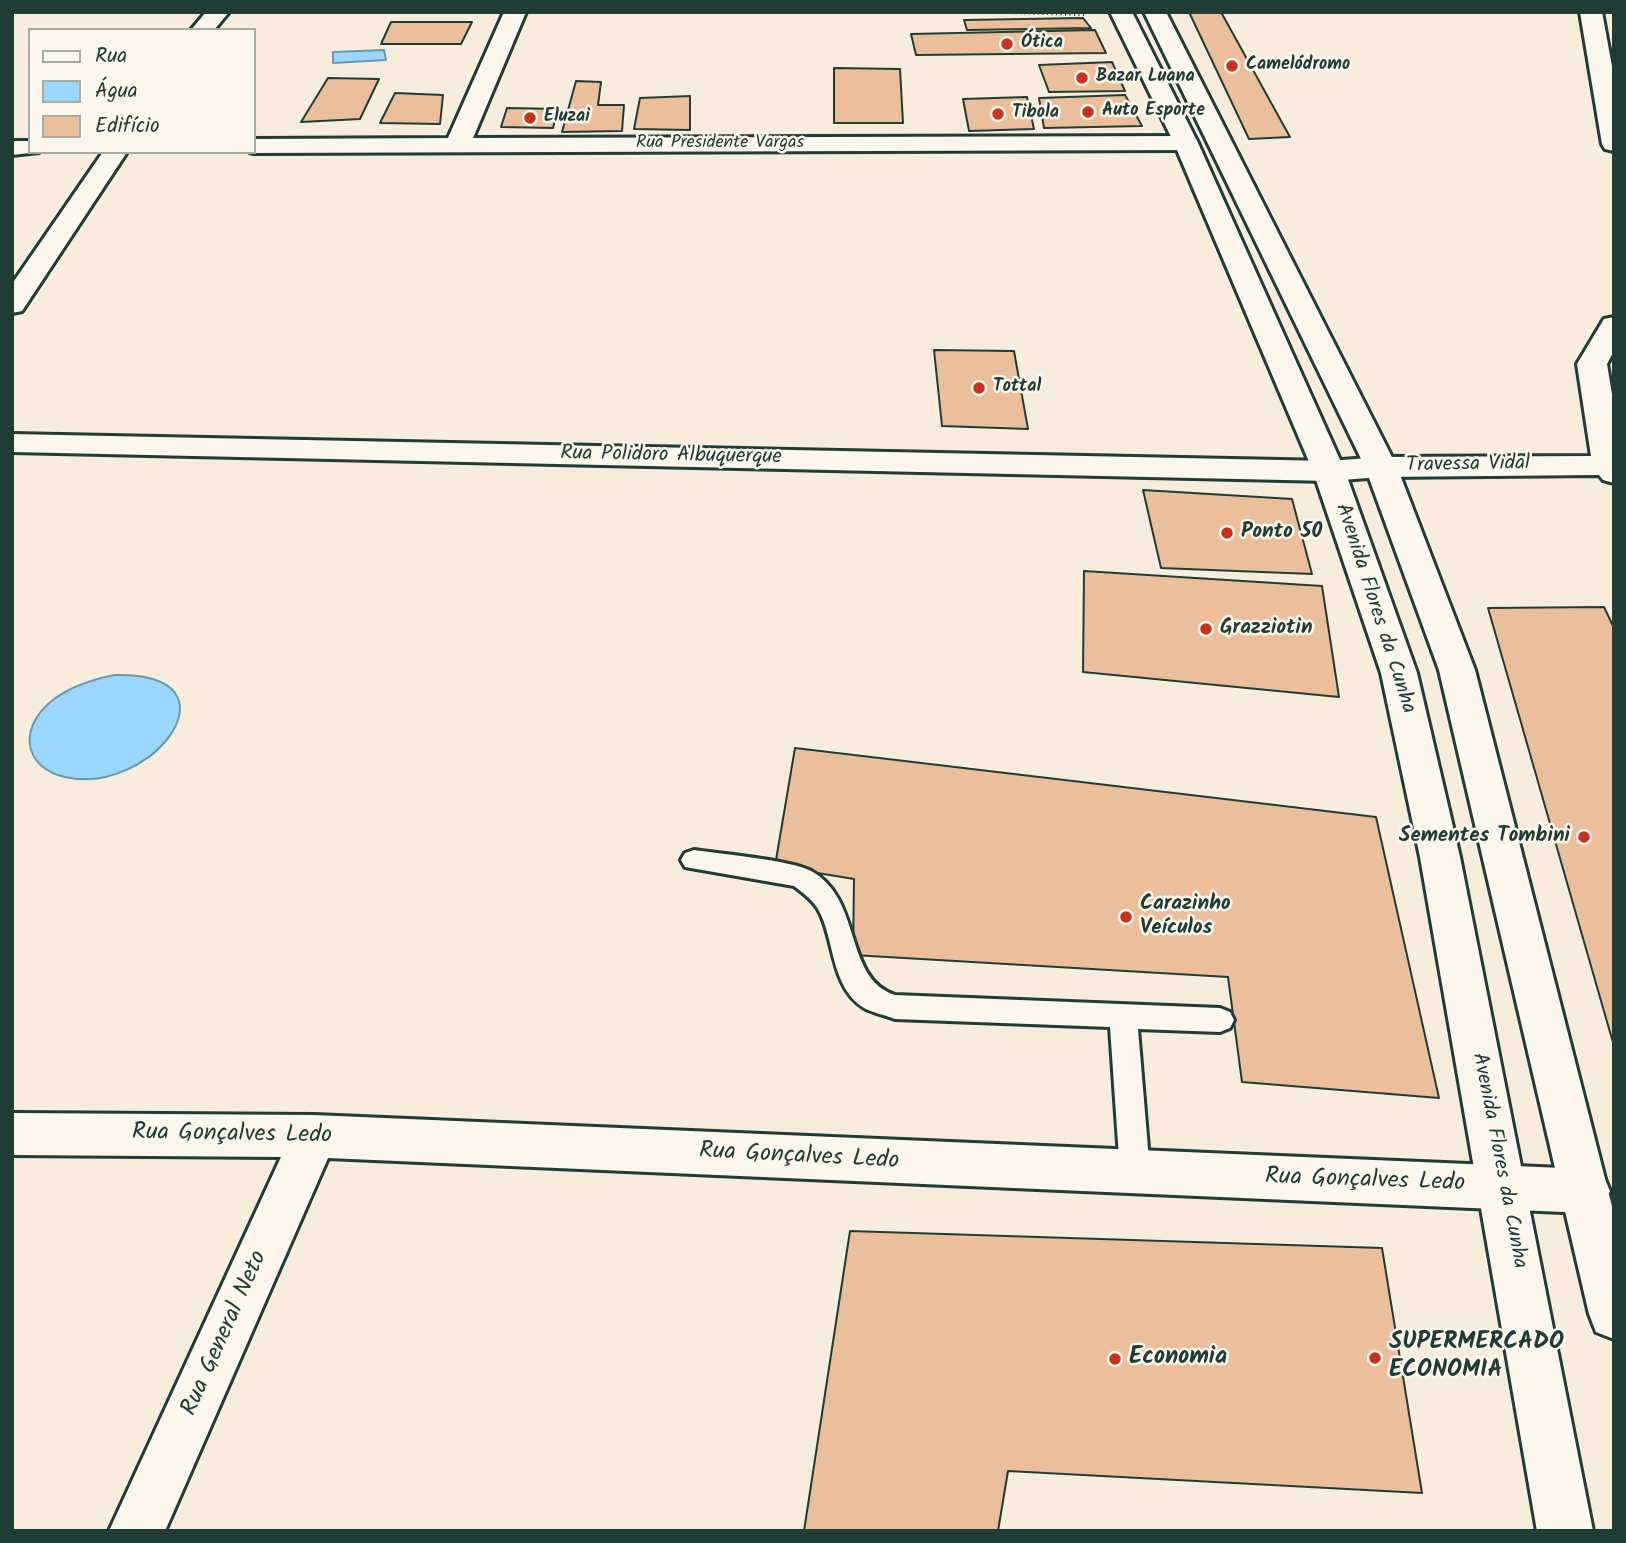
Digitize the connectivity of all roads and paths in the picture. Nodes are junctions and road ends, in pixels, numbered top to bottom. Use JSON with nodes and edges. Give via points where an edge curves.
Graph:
{"nodes":[{"id":1,"x":218,"y":12,"type":"edge"},
{"id":2,"x":515,"y":12,"type":"edge"},
{"id":3,"x":984,"y":12,"type":"edge"},
{"id":4,"x":1591,"y":12,"type":"edge"},
{"id":5,"x":1133,"y":13,"type":"edge"},
{"id":6,"x":204,"y":28,"type":"edge"},
{"id":7,"x":1186,"y":143,"type":"junction"},
{"id":8,"x":458,"y":144,"type":"junction"},
{"id":9,"x":1614,"y":144,"type":"edge"},
{"id":10,"x":256,"y":146,"type":"edge"},
{"id":11,"x":113,"y":154,"type":"edge"},
{"id":12,"x":12,"y":305,"type":"edge"},
{"id":13,"x":1614,"y":325,"type":"edge"},
{"id":14,"x":12,"y":443,"type":"edge"},
{"id":15,"x":1381,"y":467,"type":"junction"},
{"id":16,"x":1611,"y":469,"type":"edge"},
{"id":17,"x":1329,"y":471,"type":"junction"},
{"id":18,"x":694,"y":859,"type":"dead end"},
{"id":19,"x":1123,"y":1016,"type":"junction"},
{"id":20,"x":1220,"y":1020,"type":"dead end"},
{"id":21,"x":12,"y":1134,"type":"edge"},
{"id":22,"x":314,"y":1136,"type":"junction"},
{"id":23,"x":1135,"y":1172,"type":"junction"},
{"id":24,"x":1503,"y":1188,"type":"junction"},
{"id":25,"x":1586,"y":1191,"type":"junction"},
{"id":26,"x":1614,"y":1314,"type":"edge"},
{"id":27,"x":137,"y":1531,"type":"edge"},
{"id":28,"x":1565,"y":1531,"type":"edge"}],
"edges":[{"from":1,"to":6,"type":"street"},
{"from":2,"to":8,"type":"street"},
{"from":3,"to":5,"type":"path"},
{"from":4,"to":9,"type":"street"},
{"from":5,"to":7,"type":"street","name":"Avenida Flores da Cunha"},
{"from":5,"to":15,"type":"street"},
{"from":7,"to":8,"type":"street","name":"Rua Presidente Vargas"},
{"from":7,"to":17,"type":"street","name":"Avenida Flores da Cunha"},
{"from":8,"to":10,"type":"street","name":"Rua Presidente Vargas"},
{"from":11,"to":12,"type":"street"},
{"from":13,"to":16,"type":"street","via":[[1592,364]]},
{"from":14,"to":17,"type":"street","name":"Rua Polidoro Albuquerque"},
{"from":15,"to":16,"type":"street","name":"Travessa Vidal"},
{"from":15,"to":17,"type":"street","name":"Travessa Vidal"},
{"from":15,"to":25,"type":"street","via":[[1457,670]]},
{"from":17,"to":24,"type":"street","name":"Avenida Flores da Cunha","via":[[1399,673],[1440,857]]},
{"from":18,"to":19,"type":"lane","via":[[800,877],[816,884],[828,898],[857,981],[871,998],[883,1003]]},
{"from":19,"to":20,"type":"lane"},
{"from":19,"to":23,"type":"lane"},
{"from":21,"to":22,"type":"street","name":"Rua Gonçalves Ledo"},
{"from":22,"to":23,"type":"street","name":"Rua Gonçalves Ledo"},
{"from":22,"to":27,"type":"street","name":"Rua General Neto"},
{"from":23,"to":24,"type":"street","name":"Rua Gonçalves Ledo"},
{"from":24,"to":25,"type":"street","name":"Rua Gonçalves Ledo"},
{"from":24,"to":28,"type":"street","name":"Avenida Flores da Cunha"},
{"from":25,"to":26,"type":"street"}]}
